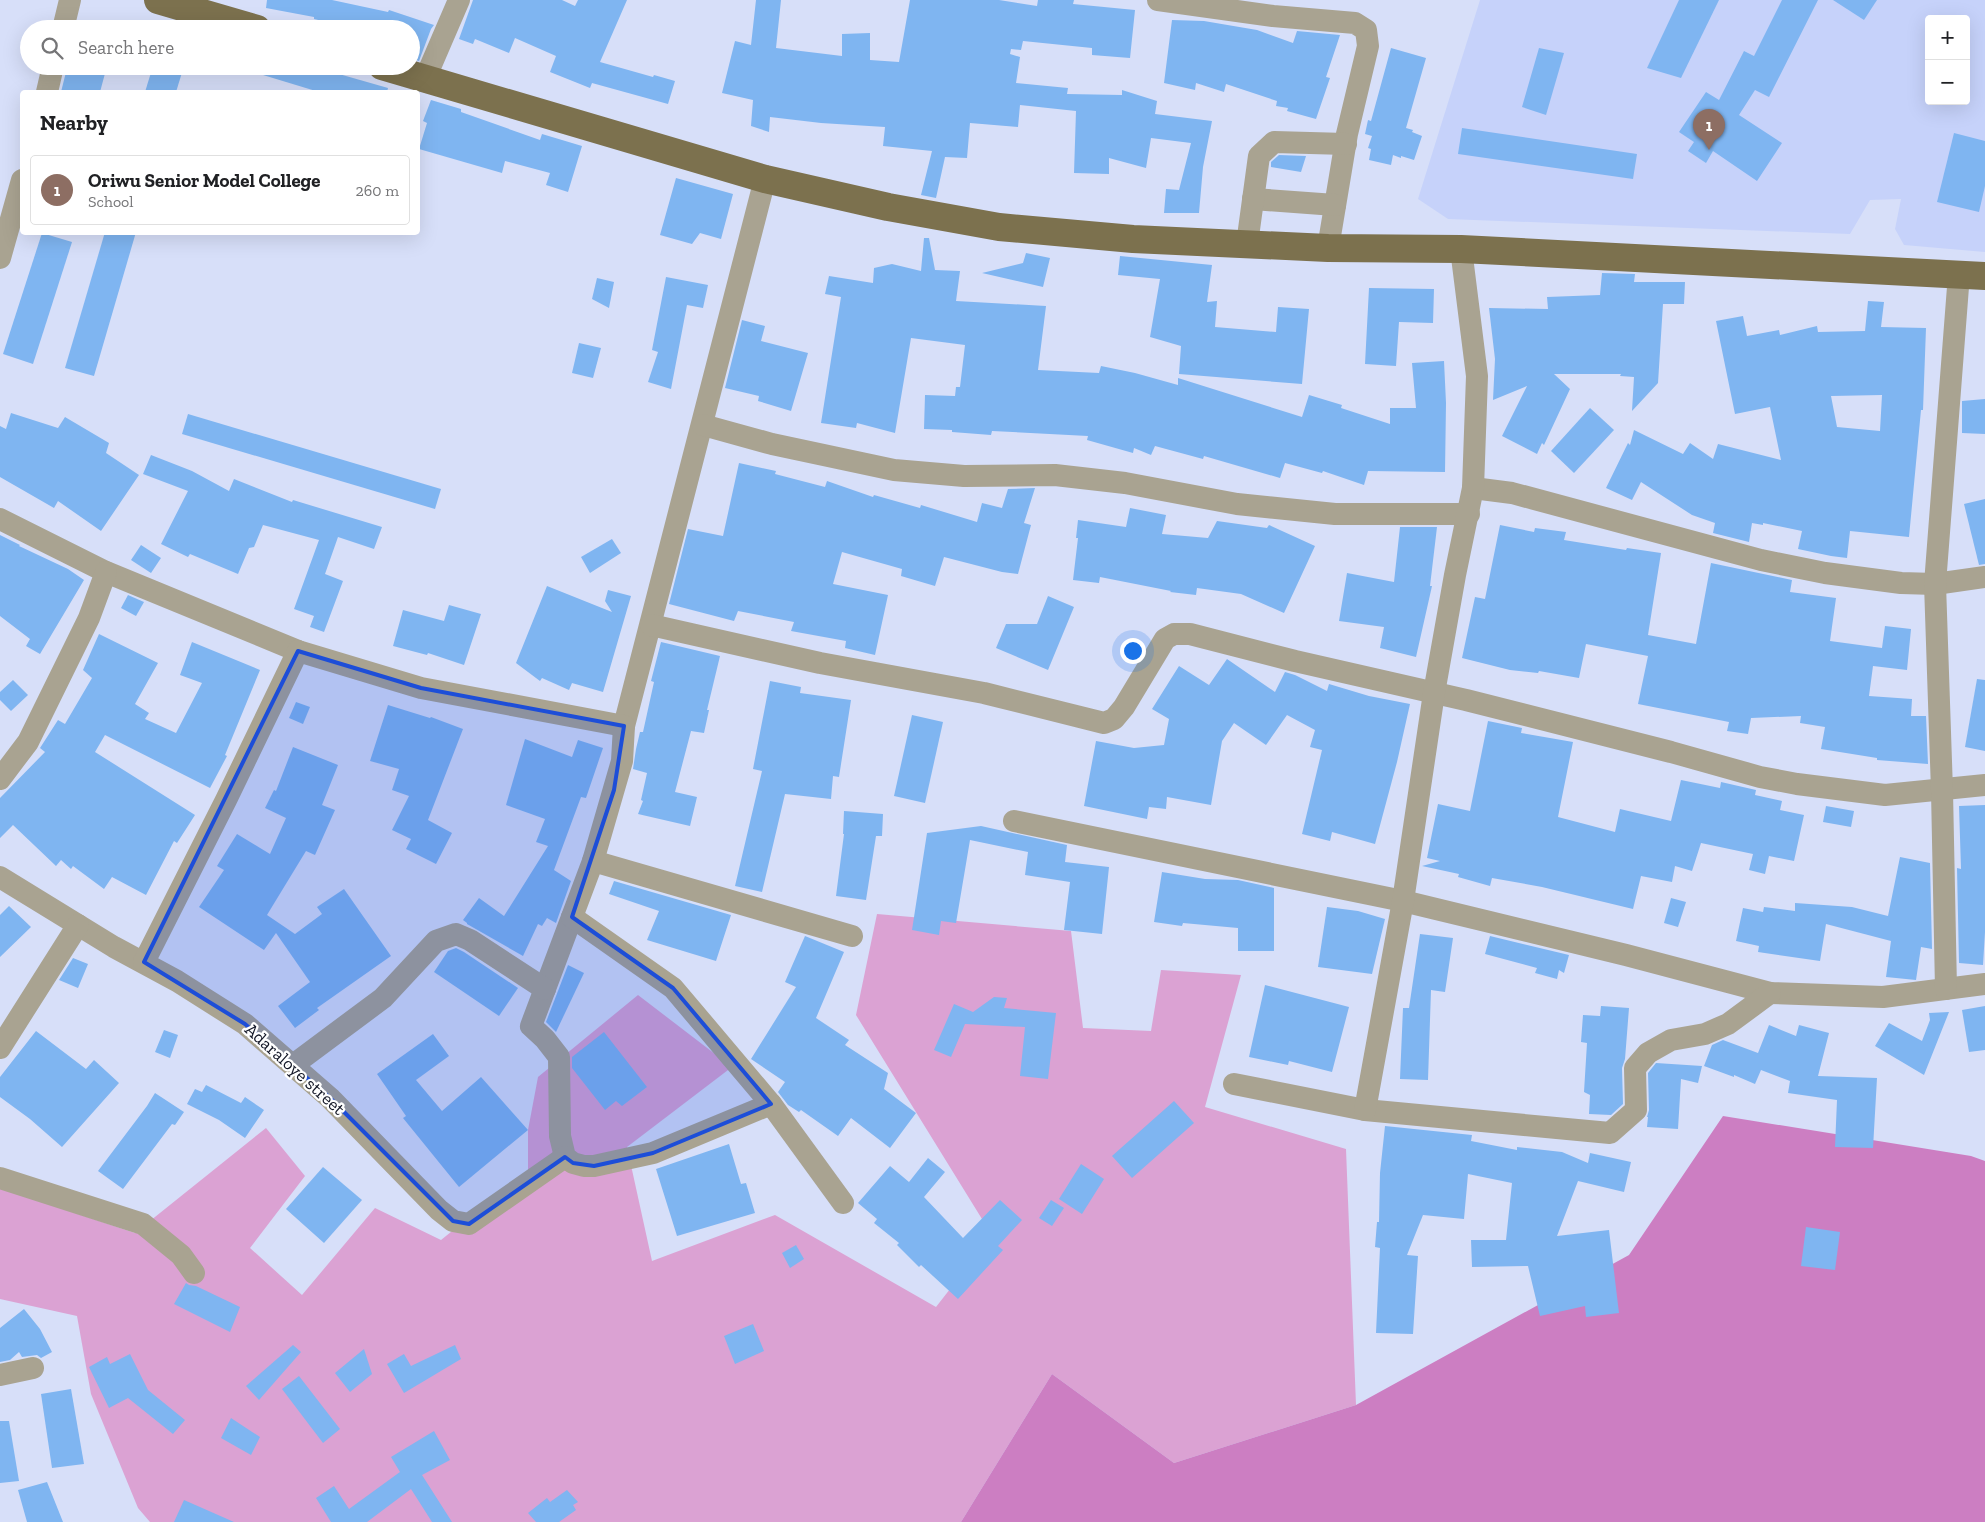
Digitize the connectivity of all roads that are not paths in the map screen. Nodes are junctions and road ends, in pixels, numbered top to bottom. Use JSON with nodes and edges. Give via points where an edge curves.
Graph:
{"nodes":[{"id":1,"x":70,"y":0,"type":"edge"},
{"id":2,"x":158,"y":0,"type":"edge"},
{"id":3,"x":459,"y":0,"type":"edge"},
{"id":4,"x":1158,"y":0,"type":"edge"},
{"id":5,"x":65,"y":20,"type":"edge"},
{"id":6,"x":226,"y":20,"type":"edge"},
{"id":7,"x":51,"y":75,"type":"edge"},
{"id":8,"x":412,"y":75,"type":"edge"},
{"id":9,"x":425,"y":79,"type":"junction"},
{"id":10,"x":47,"y":90,"type":"edge"},
{"id":11,"x":1346,"y":144,"type":"junction"},
{"id":12,"x":765,"y":179,"type":"junction"},
{"id":13,"x":20,"y":187,"type":"edge"},
{"id":14,"x":1253,"y":198,"type":"junction"},
{"id":15,"x":1335,"y":205,"type":"junction"},
{"id":16,"x":1247,"y":244,"type":"junction"},
{"id":17,"x":1328,"y":248,"type":"junction"},
{"id":18,"x":1461,"y":249,"type":"junction"},
{"id":19,"x":0,"y":258,"type":"edge"},
{"id":20,"x":1972,"y":275,"type":"edge"},
{"id":21,"x":703,"y":425,"type":"junction"},
{"id":22,"x":1473,"y":488,"type":"junction"},
{"id":23,"x":1469,"y":514,"type":"junction"},
{"id":24,"x":0,"y":519,"type":"edge"},
{"id":25,"x":106,"y":572,"type":"junction"},
{"id":26,"x":1985,"y":577,"type":"edge"},
{"id":27,"x":1936,"y":584,"type":"junction"},
{"id":28,"x":651,"y":625,"type":"junction"},
{"id":29,"x":298,"y":652,"type":"junction"},
{"id":30,"x":1434,"y":693,"type":"junction"},
{"id":31,"x":624,"y":726,"type":"junction"},
{"id":32,"x":0,"y":780,"type":"edge"},
{"id":33,"x":1985,"y":786,"type":"edge"},
{"id":34,"x":1942,"y":791,"type":"junction"},
{"id":35,"x":1014,"y":821,"type":"dead end"},
{"id":36,"x":593,"y":861,"type":"junction"},
{"id":37,"x":0,"y":877,"type":"edge"},
{"id":38,"x":1403,"y":901,"type":"junction"},
{"id":39,"x":572,"y":916,"type":"junction"},
{"id":40,"x":78,"y":924,"type":"junction"},
{"id":41,"x":852,"y":936,"type":"dead end"},
{"id":42,"x":144,"y":962,"type":"junction"},
{"id":43,"x":1985,"y":984,"type":"edge"},
{"id":44,"x":545,"y":989,"type":"junction"},
{"id":45,"x":1946,"y":989,"type":"junction"},
{"id":46,"x":1770,"y":992,"type":"junction"},
{"id":47,"x":0,"y":1048,"type":"edge"},
{"id":48,"x":293,"y":1066,"type":"junction"},
{"id":49,"x":1234,"y":1084,"type":"dead end"},
{"id":50,"x":771,"y":1104,"type":"junction"},
{"id":51,"x":1365,"y":1110,"type":"junction"},
{"id":52,"x":565,"y":1157,"type":"junction"},
{"id":53,"x":0,"y":1178,"type":"edge"},
{"id":54,"x":843,"y":1204,"type":"dead end"},
{"id":55,"x":194,"y":1273,"type":"dead end"},
{"id":56,"x":33,"y":1368,"type":"dead end"},
{"id":57,"x":0,"y":1375,"type":"edge"}],
"edges":[{"from":1,"to":5,"type":"street"},
{"from":2,"to":6,"type":"main road"},
{"from":3,"to":9,"type":"street"},
{"from":4,"to":11,"type":"street","via":[[1273,16],[1355,23],[1366,30],[1368,46]]},
{"from":7,"to":10,"type":"street"},
{"from":8,"to":9,"type":"main road"},
{"from":9,"to":12,"type":"main road"},
{"from":11,"to":14,"type":"street","via":[[1274,142],[1259,156]]},
{"from":11,"to":15,"type":"street"},
{"from":12,"to":16,"type":"main road","via":[[888,207],[999,227],[1133,239]]},
{"from":12,"to":21,"type":"street"},
{"from":13,"to":19,"type":"street"},
{"from":14,"to":15,"type":"street"},
{"from":14,"to":16,"type":"street"},
{"from":15,"to":17,"type":"street"},
{"from":16,"to":17,"type":"main road"},
{"from":17,"to":18,"type":"main road"},
{"from":18,"to":20,"type":"main road"},
{"from":18,"to":22,"type":"street","via":[[1477,376]]},
{"from":20,"to":27,"type":"street"},
{"from":21,"to":23,"type":"street","via":[[772,444],[894,470],[964,476],[1064,476],[1125,483],[1237,504],[1335,514]]},
{"from":21,"to":28,"type":"street"},
{"from":22,"to":23,"type":"street"},
{"from":22,"to":27,"type":"street","via":[[1512,493],[1779,564],[1901,583]]},
{"from":23,"to":30,"type":"street"},
{"from":24,"to":25,"type":"street"},
{"from":25,"to":29,"type":"street"},
{"from":25,"to":32,"type":"street","via":[[89,618],[28,742]]},
{"from":26,"to":27,"type":"street"},
{"from":27,"to":34,"type":"street"},
{"from":28,"to":30,"type":"street","via":[[820,663],[984,693],[1104,723],[1114,720],[1165,639],[1174,634],[1213,639]]},
{"from":28,"to":31,"type":"street"},
{"from":29,"to":31,"type":"street","via":[[421,688]]},
{"from":29,"to":42,"type":"street"},
{"from":30,"to":34,"type":"street","via":[[1787,782],[1885,795]]},
{"from":30,"to":38,"type":"street"},
{"from":31,"to":36,"type":"street","via":[[622,761]]},
{"from":33,"to":34,"type":"street"},
{"from":34,"to":45,"type":"street"},
{"from":35,"to":38,"type":"street"},
{"from":36,"to":39,"type":"street"},
{"from":36,"to":41,"type":"street"},
{"from":37,"to":40,"type":"street","name":"Adaraloye street"},
{"from":38,"to":46,"type":"street"},
{"from":38,"to":51,"type":"street"},
{"from":39,"to":44,"type":"street"},
{"from":39,"to":50,"type":"street","via":[[673,988]]},
{"from":40,"to":42,"type":"street","name":"Adaraloye street"},
{"from":40,"to":47,"type":"street"},
{"from":42,"to":48,"type":"street","name":"Adaraloye street","via":[[245,1024]]},
{"from":43,"to":45,"type":"street"},
{"from":44,"to":48,"type":"street","via":[[496,955],[456,934],[436,941],[383,998]]},
{"from":44,"to":52,"type":"street","via":[[530,1026],[560,1057],[560,1136]]},
{"from":45,"to":46,"type":"street","via":[[1883,996]]},
{"from":46,"to":51,"type":"street","via":[[1728,1024],[1705,1034],[1671,1040],[1648,1053],[1635,1068],[1636,1110],[1610,1133]]},
{"from":48,"to":52,"type":"street","name":"Adaraloye street","via":[[330,1098],[453,1221],[469,1224]]},
{"from":49,"to":51,"type":"street"},
{"from":50,"to":52,"type":"street","via":[[653,1153],[589,1166],[573,1163]]},
{"from":50,"to":54,"type":"street"},
{"from":53,"to":55,"type":"street","via":[[143,1224],[181,1255]]},
{"from":56,"to":57,"type":"street"}]}
